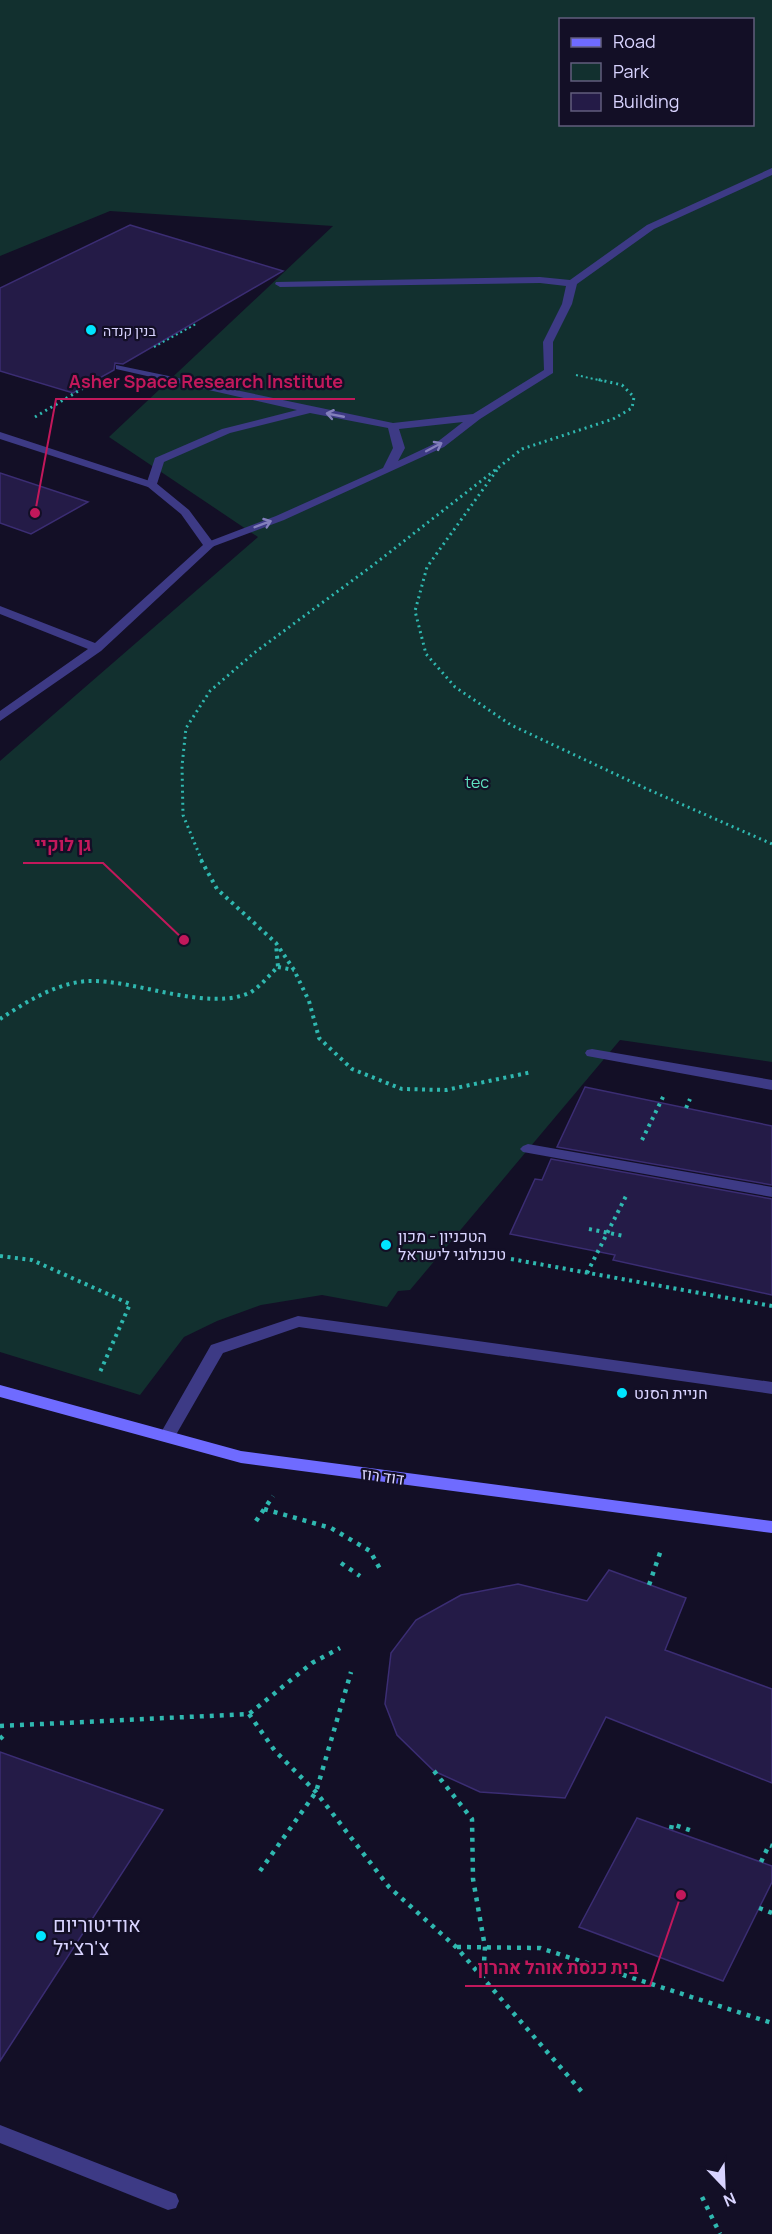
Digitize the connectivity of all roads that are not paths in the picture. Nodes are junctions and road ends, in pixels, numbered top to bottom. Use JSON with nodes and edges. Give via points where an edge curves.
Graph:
{"nodes":[{"id":1,"x":772,"y":171,"type":"edge"},
{"id":2,"x":280,"y":284,"type":"dead end"},
{"id":3,"x":572,"y":284,"type":"junction"},
{"id":4,"x":120,"y":367,"type":"dead end"},
{"id":5,"x":310,"y":410,"type":"junction"},
{"id":6,"x":476,"y":417,"type":"junction"},
{"id":7,"x":393,"y":426,"type":"junction"},
{"id":8,"x":0,"y":435,"type":"edge"},
{"id":9,"x":387,"y":470,"type":"junction"},
{"id":10,"x":152,"y":485,"type":"junction"},
{"id":11,"x":209,"y":545,"type":"junction"},
{"id":12,"x":0,"y":610,"type":"edge"},
{"id":13,"x":97,"y":648,"type":"junction"},
{"id":14,"x":0,"y":717,"type":"edge"},
{"id":15,"x":592,"y":1053,"type":"dead end"},
{"id":16,"x":772,"y":1085,"type":"edge"},
{"id":17,"x":528,"y":1149,"type":"dead end"},
{"id":18,"x":772,"y":1192,"type":"edge"},
{"id":19,"x":772,"y":1388,"type":"edge"},
{"id":20,"x":0,"y":1391,"type":"edge"},
{"id":21,"x":167,"y":1436,"type":"junction"},
{"id":22,"x":772,"y":1527,"type":"edge"},
{"id":23,"x":0,"y":2134,"type":"edge"},
{"id":24,"x":168,"y":2201,"type":"dead end"}],
"edges":[{"from":1,"to":3,"type":"street","via":[[662,221]]},
{"from":2,"to":3,"type":"street","via":[[540,280]]},
{"from":3,"to":6,"type":"street","via":[[567,304],[548,342],[549,371]]},
{"from":4,"to":5,"type":"street"},
{"from":7,"to":5,"type":"street","one_way":true},
{"from":5,"to":10,"type":"street","via":[[226,431],[159,460]]},
{"from":6,"to":7,"type":"street"},
{"from":9,"to":6,"type":"street","one_way":true,"via":[[440,445]]},
{"from":7,"to":9,"type":"street","via":[[399,448]]},
{"from":8,"to":10,"type":"street"},
{"from":11,"to":9,"type":"street","one_way":true},
{"from":10,"to":11,"type":"street","via":[[184,512]]},
{"from":11,"to":13,"type":"street"},
{"from":12,"to":13,"type":"street"},
{"from":13,"to":14,"type":"street"},
{"from":15,"to":16,"type":"street"},
{"from":17,"to":18,"type":"street"},
{"from":19,"to":21,"type":"street","via":[[298,1321],[217,1349]]},
{"from":20,"to":21,"type":"street","name":"דוד רוז"},
{"from":21,"to":22,"type":"street","name":"דוד רוז","via":[[241,1457]]},
{"from":23,"to":24,"type":"street"}]}
